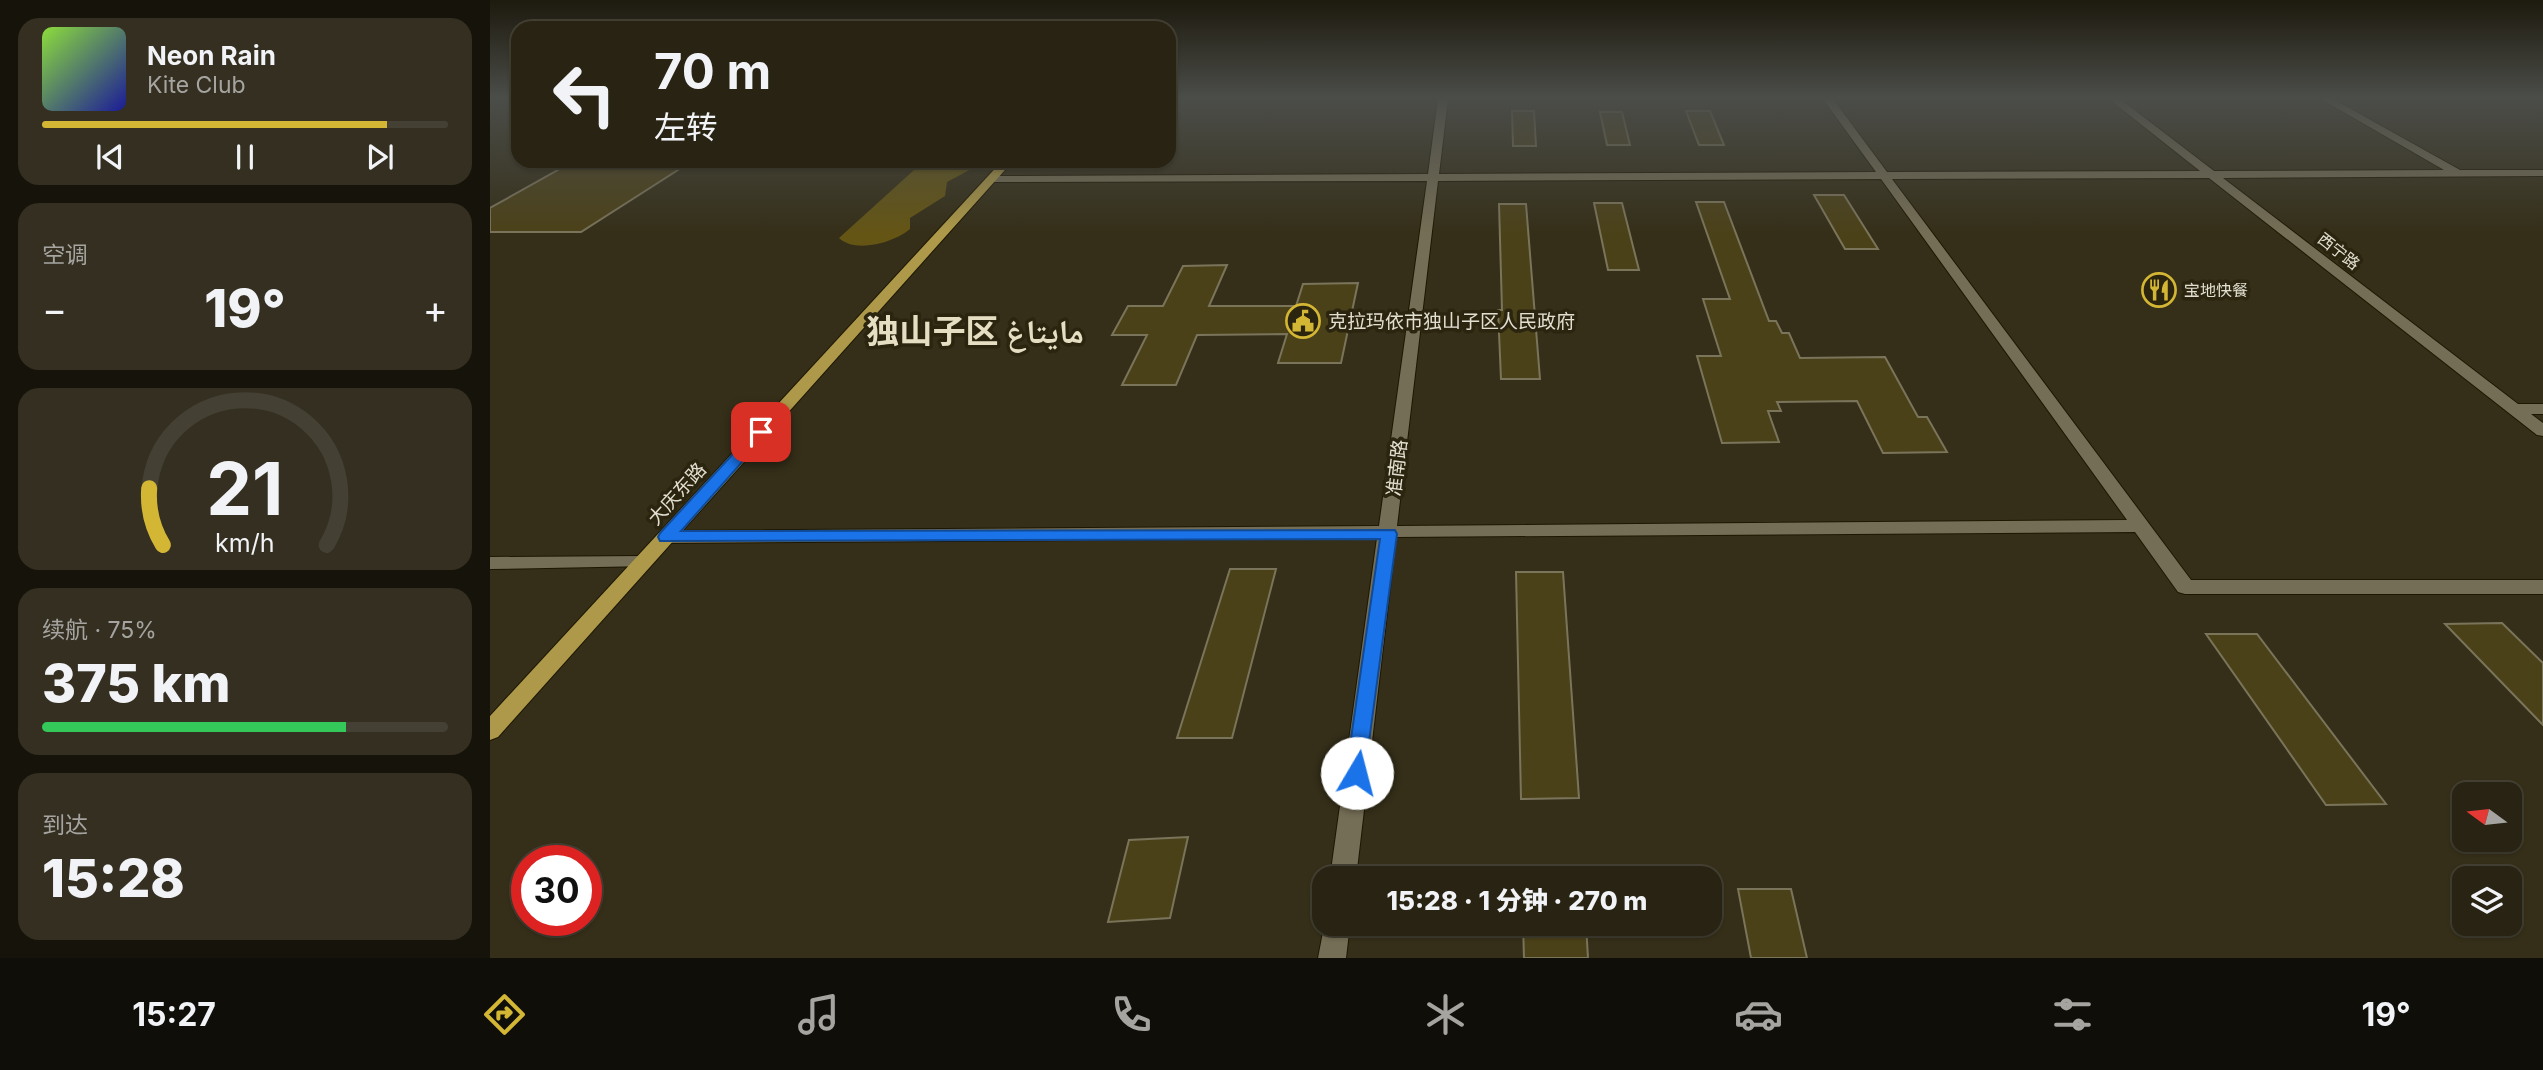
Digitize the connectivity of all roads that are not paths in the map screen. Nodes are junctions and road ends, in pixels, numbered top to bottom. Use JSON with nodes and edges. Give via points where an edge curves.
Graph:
{"nodes":[{"id":1,"x":1438,"y":144,"type":"edge"},
{"id":2,"x":1861,"y":144,"type":"edge"},
{"id":3,"x":2173,"y":144,"type":"edge"},
{"id":4,"x":2405,"y":144,"type":"edge"},
{"id":5,"x":1001,"y":168,"type":"edge"},
{"id":6,"x":2543,"y":173,"type":"edge"},
{"id":7,"x":2213,"y":174,"type":"junction"},
{"id":8,"x":2459,"y":174,"type":"junction"},
{"id":9,"x":1885,"y":176,"type":"junction"},
{"id":10,"x":1434,"y":178,"type":"junction"},
{"id":11,"x":991,"y":179,"type":"junction"},
{"id":12,"x":2515,"y":409,"type":"junction"},
{"id":13,"x":2543,"y":409,"type":"edge"},
{"id":14,"x":2543,"y":431,"type":"edge"},
{"id":15,"x":2140,"y":526,"type":"junction"},
{"id":16,"x":1389,"y":534,"type":"junction"},
{"id":17,"x":666,"y":537,"type":"junction"},
{"id":18,"x":643,"y":562,"type":"junction"},
{"id":19,"x":490,"y":563,"type":"edge"},
{"id":20,"x":2543,"y":587,"type":"edge"},
{"id":21,"x":490,"y":731,"type":"edge"},
{"id":22,"x":1345,"y":866,"type":"edge"},
{"id":23,"x":1335,"y":936,"type":"edge"},
{"id":24,"x":1332,"y":958,"type":"edge"}],
"edges":[{"from":1,"to":10,"type":"street","name":"准南路"},
{"from":2,"to":9,"type":"street"},
{"from":3,"to":7,"type":"street","name":"西宁路"},
{"from":4,"to":8,"type":"street"},
{"from":5,"to":11,"type":"main road","name":"大庆东路"},
{"from":6,"to":8,"type":"street"},
{"from":7,"to":8,"type":"street"},
{"from":7,"to":9,"type":"street"},
{"from":7,"to":12,"type":"street","name":"西宁路"},
{"from":9,"to":10,"type":"street"},
{"from":9,"to":15,"type":"street"},
{"from":10,"to":11,"type":"street"},
{"from":10,"to":16,"type":"street","name":"准南路"},
{"from":11,"to":17,"type":"main road","name":"大庆东路"},
{"from":12,"to":13,"type":"street"},
{"from":12,"to":14,"type":"street","name":"西宁路"},
{"from":15,"to":16,"type":"street"},
{"from":15,"to":20,"type":"street","via":[[2185,587]]},
{"from":16,"to":17,"type":"street"},
{"from":16,"to":22,"type":"street","name":"准南路"},
{"from":17,"to":18,"type":"main road","name":"大庆东路"},
{"from":18,"to":19,"type":"street"},
{"from":18,"to":21,"type":"main road","name":"大庆东路"},
{"from":23,"to":24,"type":"street"}]}
